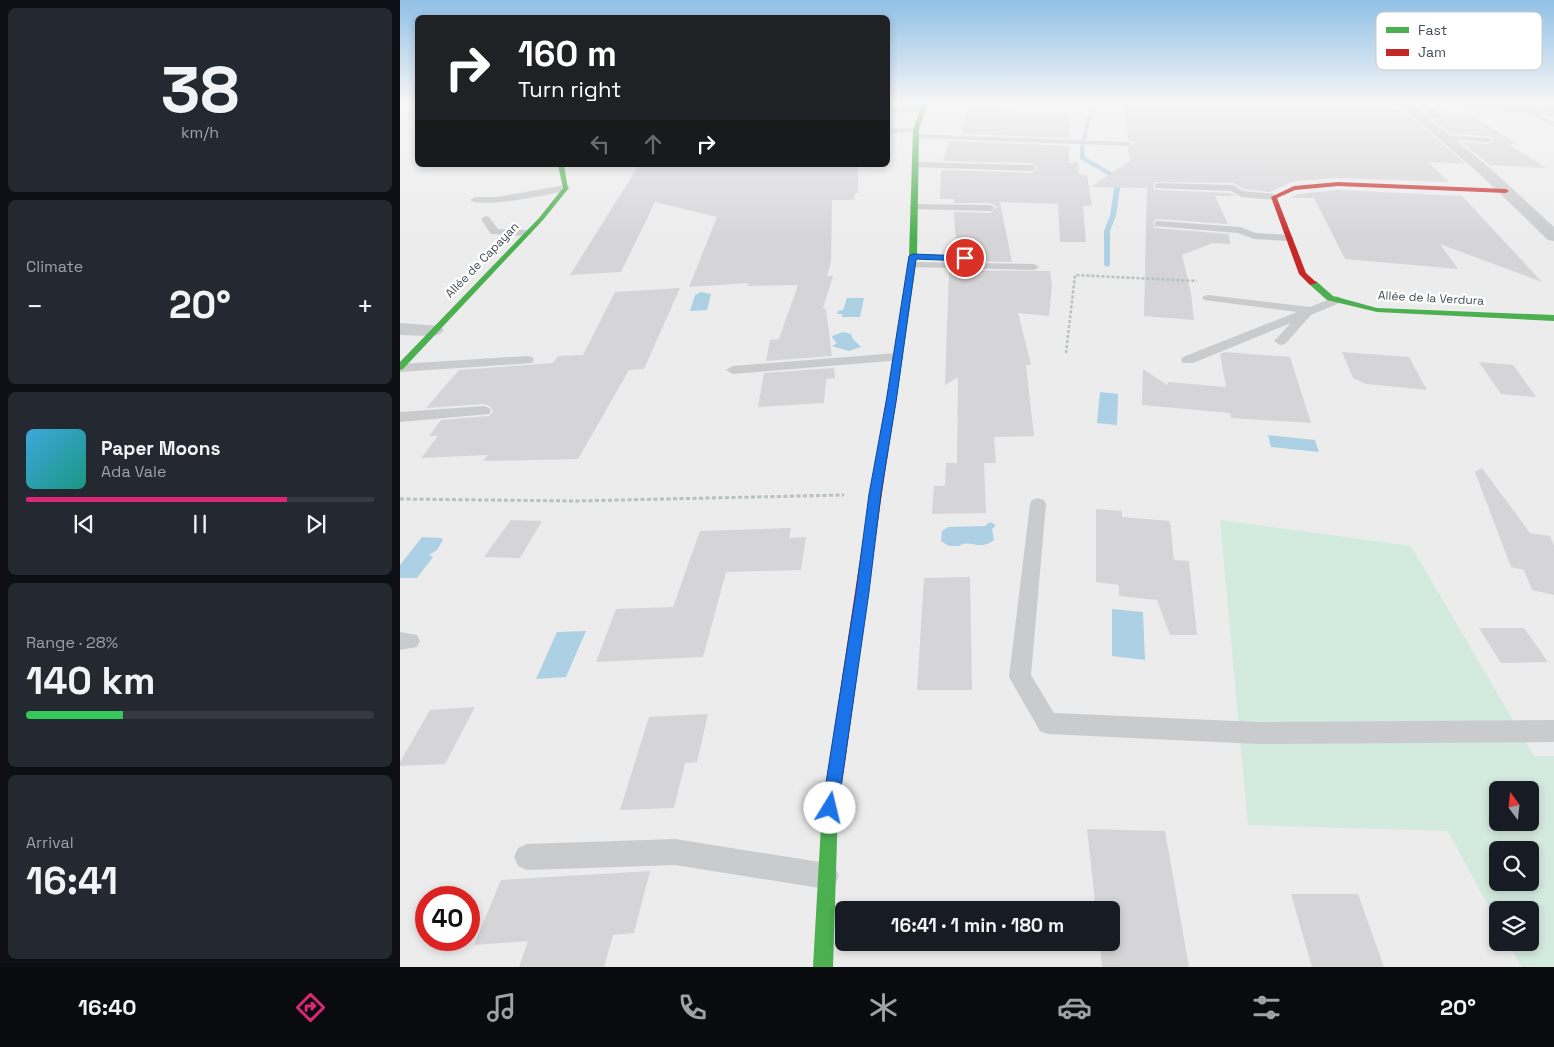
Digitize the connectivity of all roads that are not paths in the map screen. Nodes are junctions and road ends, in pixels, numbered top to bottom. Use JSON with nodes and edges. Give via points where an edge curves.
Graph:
{"nodes":[{"id":1,"x":916,"y":148,"type":"edge"},
{"id":2,"x":1456,"y":148,"type":"edge"},
{"id":3,"x":916,"y":165,"type":"junction"},
{"id":4,"x":561,"y":167,"type":"edge"},
{"id":5,"x":1032,"y":168,"type":"dead end"},
{"id":6,"x":1158,"y":186,"type":"dead end"},
{"id":7,"x":566,"y":188,"type":"junction"},
{"id":8,"x":1506,"y":191,"type":"junction"},
{"id":9,"x":1274,"y":197,"type":"junction"},
{"id":10,"x":475,"y":200,"type":"dead end"},
{"id":11,"x":914,"y":208,"type":"junction"},
{"id":12,"x":990,"y":208,"type":"dead end"},
{"id":13,"x":486,"y":219,"type":"dead end"},
{"id":14,"x":1158,"y":224,"type":"dead end"},
{"id":15,"x":527,"y":233,"type":"junction"},
{"id":16,"x":1554,"y":236,"type":"edge"},
{"id":17,"x":1289,"y":238,"type":"junction"},
{"id":18,"x":912,"y":260,"type":"junction"},
{"id":19,"x":1034,"y":264,"type":"dead end"},
{"id":20,"x":1208,"y":298,"type":"dead end"},
{"id":21,"x":1338,"y":300,"type":"junction"},
{"id":22,"x":1310,"y":310,"type":"junction"},
{"id":23,"x":1554,"y":318,"type":"edge"},
{"id":24,"x":400,"y":329,"type":"edge"},
{"id":25,"x":433,"y":330,"type":"junction"},
{"id":26,"x":1280,"y":341,"type":"dead end"},
{"id":27,"x":898,"y":357,"type":"junction"},
{"id":28,"x":527,"y":360,"type":"dead end"},
{"id":29,"x":1188,"y":360,"type":"dead end"},
{"id":30,"x":400,"y":368,"type":"edge"},
{"id":31,"x":733,"y":370,"type":"dead end"},
{"id":32,"x":484,"y":411,"type":"dead end"},
{"id":33,"x":400,"y":417,"type":"edge"},
{"id":34,"x":1038,"y":504,"type":"dead end"},
{"id":35,"x":1554,"y":731,"type":"edge"},
{"id":36,"x":527,"y":858,"type":"dead end"},
{"id":37,"x":827,"y":876,"type":"junction"},
{"id":38,"x":823,"y":967,"type":"edge"}],
"edges":[{"from":1,"to":3,"type":"street"},
{"from":2,"to":8,"type":"street"},
{"from":3,"to":5,"type":"lane"},
{"from":3,"to":11,"type":"street"},
{"from":4,"to":7,"type":"street"},
{"from":6,"to":9,"type":"lane","via":[[1233,188],[1241,194]]},
{"from":7,"to":10,"type":"lane","via":[[497,200]]},
{"from":7,"to":15,"type":"street","name":"Allée de Capayan"},
{"from":8,"to":9,"type":"street","via":[[1333,184],[1294,188]]},
{"from":8,"to":16,"type":"street"},
{"from":9,"to":17,"type":"street","name":"Allée de la Verdura"},
{"from":11,"to":12,"type":"lane"},
{"from":11,"to":18,"type":"street"},
{"from":13,"to":15,"type":"lane","via":[[495,232]]},
{"from":14,"to":17,"type":"lane","via":[[1240,230],[1254,236]]},
{"from":15,"to":25,"type":"street","name":"Allée de Capayan"},
{"from":17,"to":21,"type":"street","name":"Allée de la Verdura","via":[[1303,274],[1330,298]]},
{"from":18,"to":19,"type":"lane"},
{"from":18,"to":27,"type":"street"},
{"from":20,"to":22,"type":"lane"},
{"from":21,"to":22,"type":"lane"},
{"from":21,"to":23,"type":"street","name":"Allée de la Verdura","via":[[1377,310]]},
{"from":22,"to":26,"type":"lane"},
{"from":22,"to":29,"type":"lane"},
{"from":24,"to":25,"type":"street"},
{"from":25,"to":30,"type":"street","name":"Allée de Capayan"},
{"from":27,"to":31,"type":"lane"},
{"from":27,"to":37,"type":"street","via":[[830,808]]},
{"from":28,"to":30,"type":"lane"},
{"from":32,"to":33,"type":"lane"},
{"from":34,"to":35,"type":"lane","via":[[1020,677],[1048,723],[1258,733]]},
{"from":36,"to":37,"type":"lane","via":[[675,852]]},
{"from":37,"to":38,"type":"street"}]}
